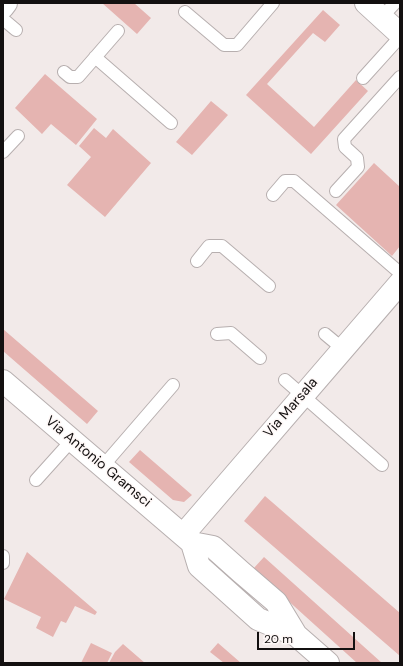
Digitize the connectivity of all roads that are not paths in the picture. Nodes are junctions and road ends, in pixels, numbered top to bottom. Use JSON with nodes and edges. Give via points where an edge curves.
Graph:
{"nodes":[{"id":1,"x":6,"y":3,"type":"edge"},
{"id":2,"x":273,"y":3,"type":"edge"},
{"id":3,"x":366,"y":3,"type":"edge"},
{"id":4,"x":3,"y":7,"type":"edge"},
{"id":5,"x":388,"y":10,"type":"edge"},
{"id":6,"x":185,"y":12,"type":"dead end"},
{"id":7,"x":3,"y":19,"type":"edge"},
{"id":8,"x":16,"y":30,"type":"dead end"},
{"id":9,"x":118,"y":31,"type":"dead end"},
{"id":10,"x":400,"y":34,"type":"edge"},
{"id":11,"x":400,"y":37,"type":"edge"},
{"id":12,"x":95,"y":57,"type":"junction"},
{"id":13,"x":64,"y":72,"type":"dead end"},
{"id":14,"x":400,"y":77,"type":"edge"},
{"id":15,"x":363,"y":78,"type":"dead end"},
{"id":16,"x":171,"y":123,"type":"dead end"},
{"id":17,"x":18,"y":136,"type":"dead end"},
{"id":18,"x":3,"y":152,"type":"edge"},
{"id":19,"x":336,"y":191,"type":"dead end"},
{"id":20,"x":273,"y":195,"type":"dead end"},
{"id":21,"x":197,"y":261,"type":"dead end"},
{"id":22,"x":400,"y":273,"type":"edge"},
{"id":23,"x":400,"y":283,"type":"edge"},
{"id":24,"x":269,"y":286,"type":"dead end"},
{"id":25,"x":216,"y":334,"type":"dead end"},
{"id":26,"x":325,"y":334,"type":"dead end"},
{"id":27,"x":343,"y":349,"type":"junction"},
{"id":28,"x":260,"y":358,"type":"dead end"},
{"id":29,"x":285,"y":380,"type":"dead end"},
{"id":30,"x":173,"y":385,"type":"dead end"},
{"id":31,"x":5,"y":388,"type":"edge"},
{"id":32,"x":303,"y":395,"type":"junction"},
{"id":33,"x":72,"y":440,"type":"junction"},
{"id":34,"x":382,"y":465,"type":"dead end"},
{"id":35,"x":103,"y":466,"type":"junction"},
{"id":36,"x":36,"y":480,"type":"dead end"},
{"id":37,"x":188,"y":539,"type":"junction"},
{"id":38,"x":3,"y":556,"type":"edge"},
{"id":39,"x":3,"y":563,"type":"edge"},
{"id":40,"x":328,"y":663,"type":"edge"}],
"edges":[{"from":1,"to":4,"type":"street"},
{"from":2,"to":6,"type":"lane","via":[[237,45],[224,45]]},
{"from":3,"to":5,"type":"street"},
{"from":5,"to":10,"type":"street"},
{"from":7,"to":8,"type":"lane"},
{"from":9,"to":12,"type":"lane"},
{"from":11,"to":15,"type":"lane"},
{"from":12,"to":13,"type":"lane","via":[[78,77],[70,77]]},
{"from":12,"to":16,"type":"lane"},
{"from":14,"to":19,"type":"lane","via":[[344,139],[345,147],[357,158],[358,167]]},
{"from":17,"to":18,"type":"lane"},
{"from":20,"to":22,"type":"lane","via":[[284,181],[294,181]]},
{"from":21,"to":24,"type":"lane","via":[[209,246],[222,246]]},
{"from":23,"to":27,"type":"street","name":"Via Marsala"},
{"from":25,"to":28,"type":"lane","via":[[230,333]]},
{"from":26,"to":27,"type":"lane"},
{"from":27,"to":32,"type":"street","name":"Via Marsala"},
{"from":29,"to":32,"type":"lane"},
{"from":30,"to":35,"type":"lane"},
{"from":31,"to":33,"type":"street","name":"Via Antonio Gramsci"},
{"from":32,"to":34,"type":"lane"},
{"from":32,"to":37,"type":"street","name":"Via Marsala"},
{"from":33,"to":35,"type":"street","name":"Via Antonio Gramsci"},
{"from":33,"to":36,"type":"lane"},
{"from":35,"to":37,"type":"street","name":"Via Antonio Gramsci"},
{"from":37,"to":40,"type":"street","name":"Via Antonio Gramsci","via":[[213,547],[276,602],[296,635]]},
{"from":38,"to":39,"type":"lane"}]}
